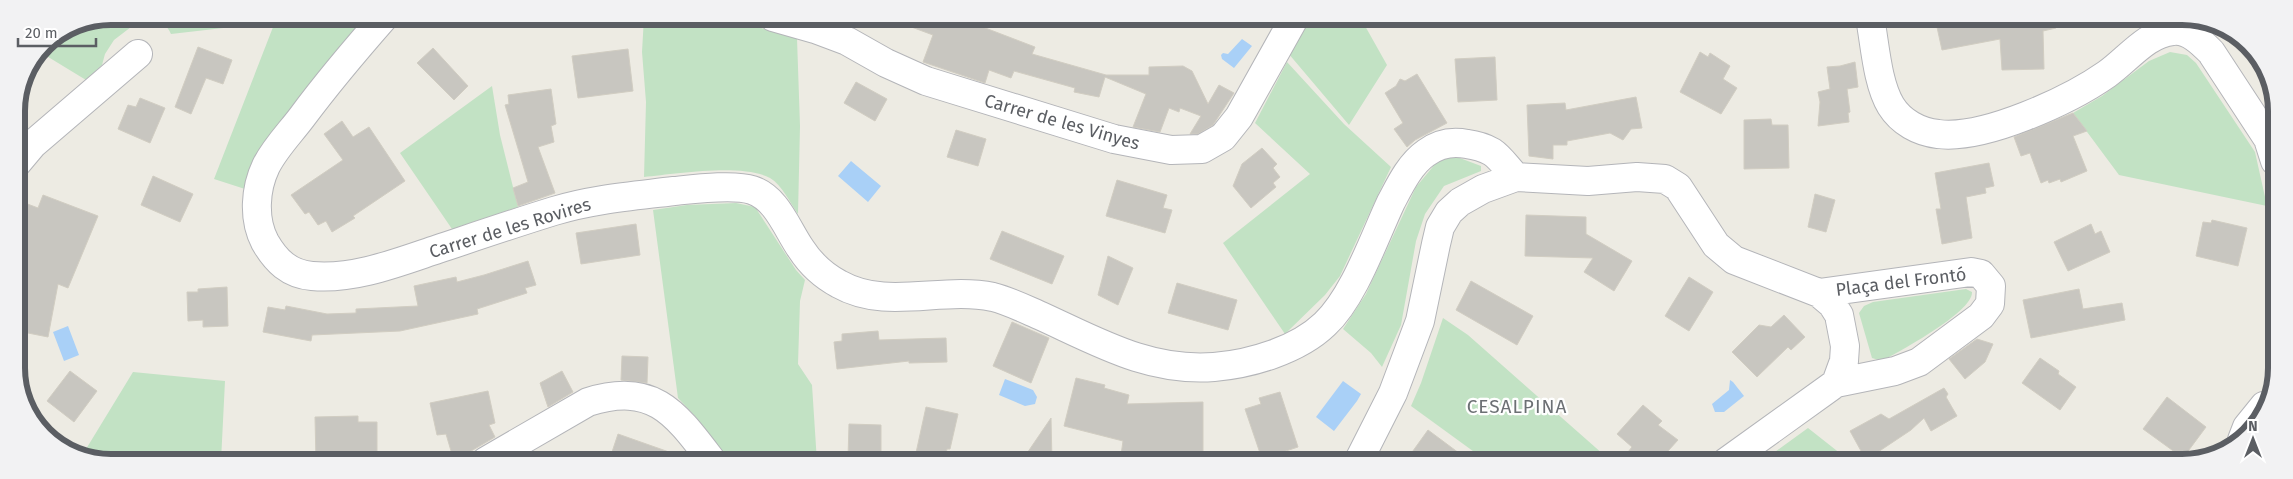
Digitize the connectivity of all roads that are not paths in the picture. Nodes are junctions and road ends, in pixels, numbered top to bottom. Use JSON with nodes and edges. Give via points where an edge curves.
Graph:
{"nodes":[{"id":1,"x":377,"y":25,"type":"edge"},
{"id":2,"x":801,"y":25,"type":"edge"},
{"id":3,"x":1291,"y":25,"type":"edge"},
{"id":4,"x":1871,"y":25,"type":"edge"},
{"id":5,"x":138,"y":54,"type":"dead end"},
{"id":6,"x":2268,"y":139,"type":"edge"},
{"id":7,"x":25,"y":154,"type":"edge"},
{"id":8,"x":1516,"y":177,"type":"junction"},
{"id":9,"x":1819,"y":293,"type":"junction"},
{"id":10,"x":1836,"y":383,"type":"junction"},
{"id":11,"x":498,"y":454,"type":"edge"},
{"id":12,"x":706,"y":454,"type":"edge"},
{"id":13,"x":1362,"y":454,"type":"edge"},
{"id":14,"x":1737,"y":454,"type":"edge"}],
"edges":[{"from":1,"to":8,"type":"street","name":"Carrer de les Rovires","via":[[323,88],[266,168],[258,198],[261,234],[272,254],[288,270],[308,276],[332,277],[368,271],[560,209],[595,201],[702,188],[746,188],[768,199],[803,253],[818,268],[835,282],[858,293],[880,298],[990,296],[1127,355],[1175,368],[1217,367],[1285,351],[1325,324],[1348,295],[1397,190],[1427,152],[1446,143],[1480,147],[1493,153]]},
{"from":2,"to":3,"type":"street","name":"Carrer de les Vinyes","via":[[847,41],[926,81],[1114,139],[1171,150],[1202,149],[1223,137],[1239,117]]},
{"from":4,"to":6,"type":"street","via":[[1884,90],[1891,106],[1917,130],[1939,135],[1968,133],[2048,106],[2107,74],[2162,33],[2175,30],[2188,33],[2211,52]]},
{"from":5,"to":7,"type":"street"},
{"from":8,"to":9,"type":"street","via":[[1665,179],[1678,187],[1716,245],[1734,260]]},
{"from":8,"to":13,"type":"street","via":[[1460,202],[1440,227],[1420,321],[1392,393]]},
{"from":9,"to":10,"type":"street","via":[[1832,304],[1843,328],[1844,361]]},
{"from":9,"to":10,"type":"street","name":"Plaça del Frontó","via":[[1971,272],[1981,274],[1991,286],[1990,304],[1981,316],[1919,362]]},
{"from":10,"to":14,"type":"street"},
{"from":11,"to":12,"type":"street","via":[[588,402],[606,396],[626,396],[648,398],[674,413]]}]}
